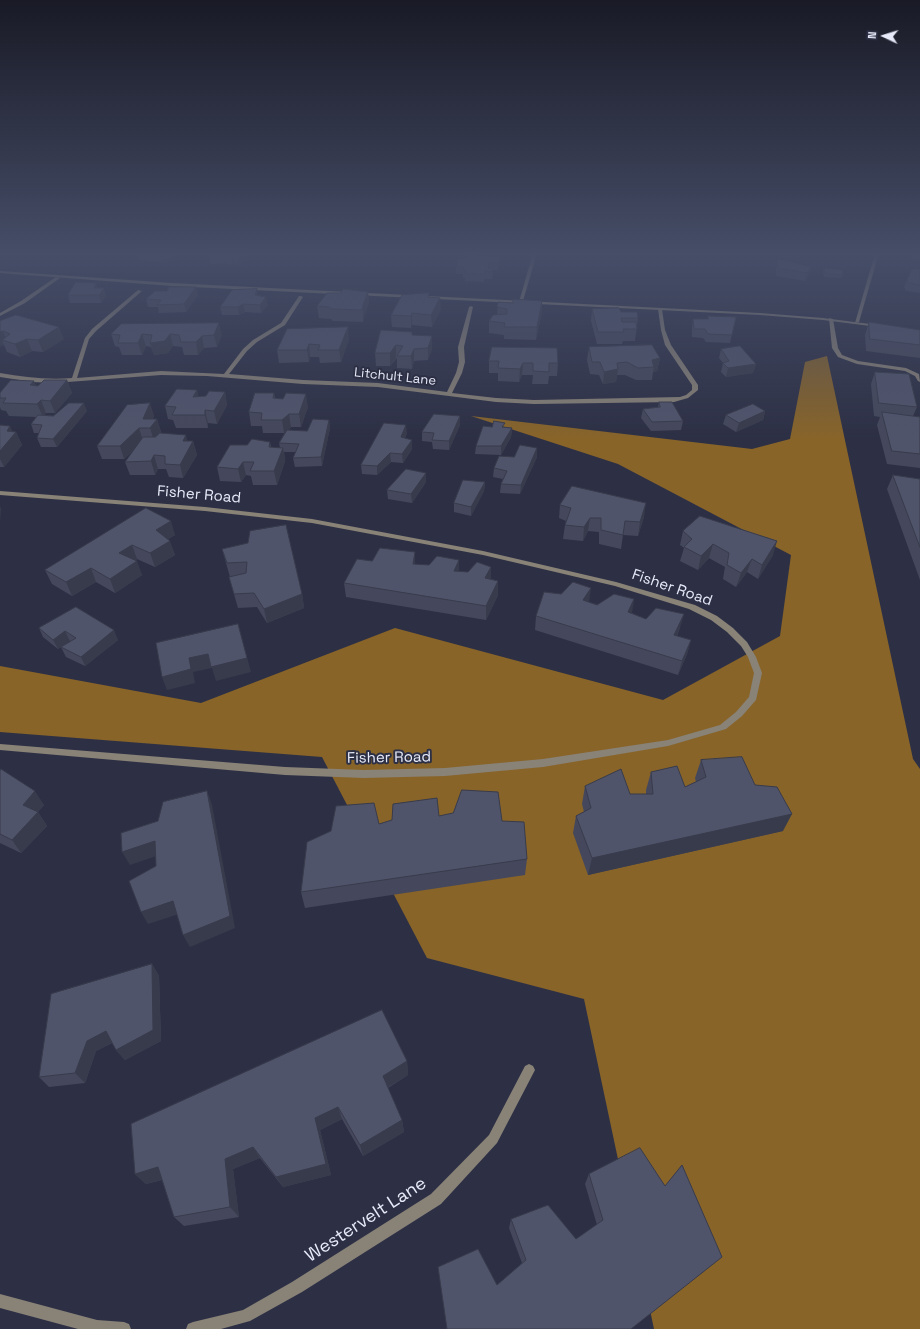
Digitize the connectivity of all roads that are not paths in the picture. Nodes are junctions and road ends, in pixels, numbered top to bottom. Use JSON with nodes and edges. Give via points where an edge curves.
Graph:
{"nodes":[{"id":1,"x":112,"y":315,"type":"edge"},
{"id":2,"x":289,"y":315,"type":"edge"},
{"id":3,"x":469,"y":315,"type":"edge"},
{"id":4,"x":661,"y":315,"type":"edge"},
{"id":5,"x":774,"y":315,"type":"edge"},
{"id":6,"x":860,"y":315,"type":"edge"},
{"id":7,"x":831,"y":319,"type":"junction"},
{"id":8,"x":858,"y":322,"type":"junction"},
{"id":9,"x":881,"y":326,"type":"edge"},
{"id":10,"x":0,"y":375,"type":"edge"},
{"id":11,"x":226,"y":375,"type":"junction"},
{"id":12,"x":74,"y":380,"type":"junction"},
{"id":13,"x":920,"y":380,"type":"edge"},
{"id":14,"x":449,"y":394,"type":"junction"},
{"id":15,"x":0,"y":493,"type":"edge"},
{"id":16,"x":0,"y":748,"type":"edge"},
{"id":17,"x":529,"y":1070,"type":"dead end"},
{"id":18,"x":0,"y":1301,"type":"edge"},
{"id":19,"x":124,"y":1329,"type":"edge"},
{"id":20,"x":193,"y":1329,"type":"edge"}],
"edges":[{"from":1,"to":12,"type":"street","via":[[87,339]]},
{"from":2,"to":11,"type":"street","via":[[283,324],[245,350]]},
{"from":3,"to":14,"type":"street","via":[[461,347],[462,362]]},
{"from":4,"to":14,"type":"street","name":"Litchult Lane","via":[[668,345],[695,385],[691,395],[684,398],[534,402]]},
{"from":5,"to":7,"type":"street"},
{"from":6,"to":8,"type":"street"},
{"from":7,"to":8,"type":"street"},
{"from":7,"to":13,"type":"street","via":[[835,348],[840,356],[857,362],[906,370],[917,375]]},
{"from":8,"to":9,"type":"street"},
{"from":10,"to":12,"type":"street","name":"Litchult Lane","via":[[33,380]]},
{"from":11,"to":12,"type":"street","name":"Litchult Lane","via":[[161,373]]},
{"from":11,"to":14,"type":"street","name":"Litchult Lane","via":[[378,385]]},
{"from":15,"to":16,"type":"street","name":"Fisher Road","via":[[205,509],[312,521],[362,532],[415,539],[616,584],[692,607],[714,618],[744,644],[758,673],[753,698],[739,714],[722,727],[668,743],[543,763],[445,772],[340,773],[285,771]]},
{"from":17,"to":20,"type":"street","name":"Westervelt Lane","via":[[493,1139],[436,1200],[297,1287],[245,1316]]},
{"from":18,"to":19,"type":"street","via":[[97,1327]]}]}
